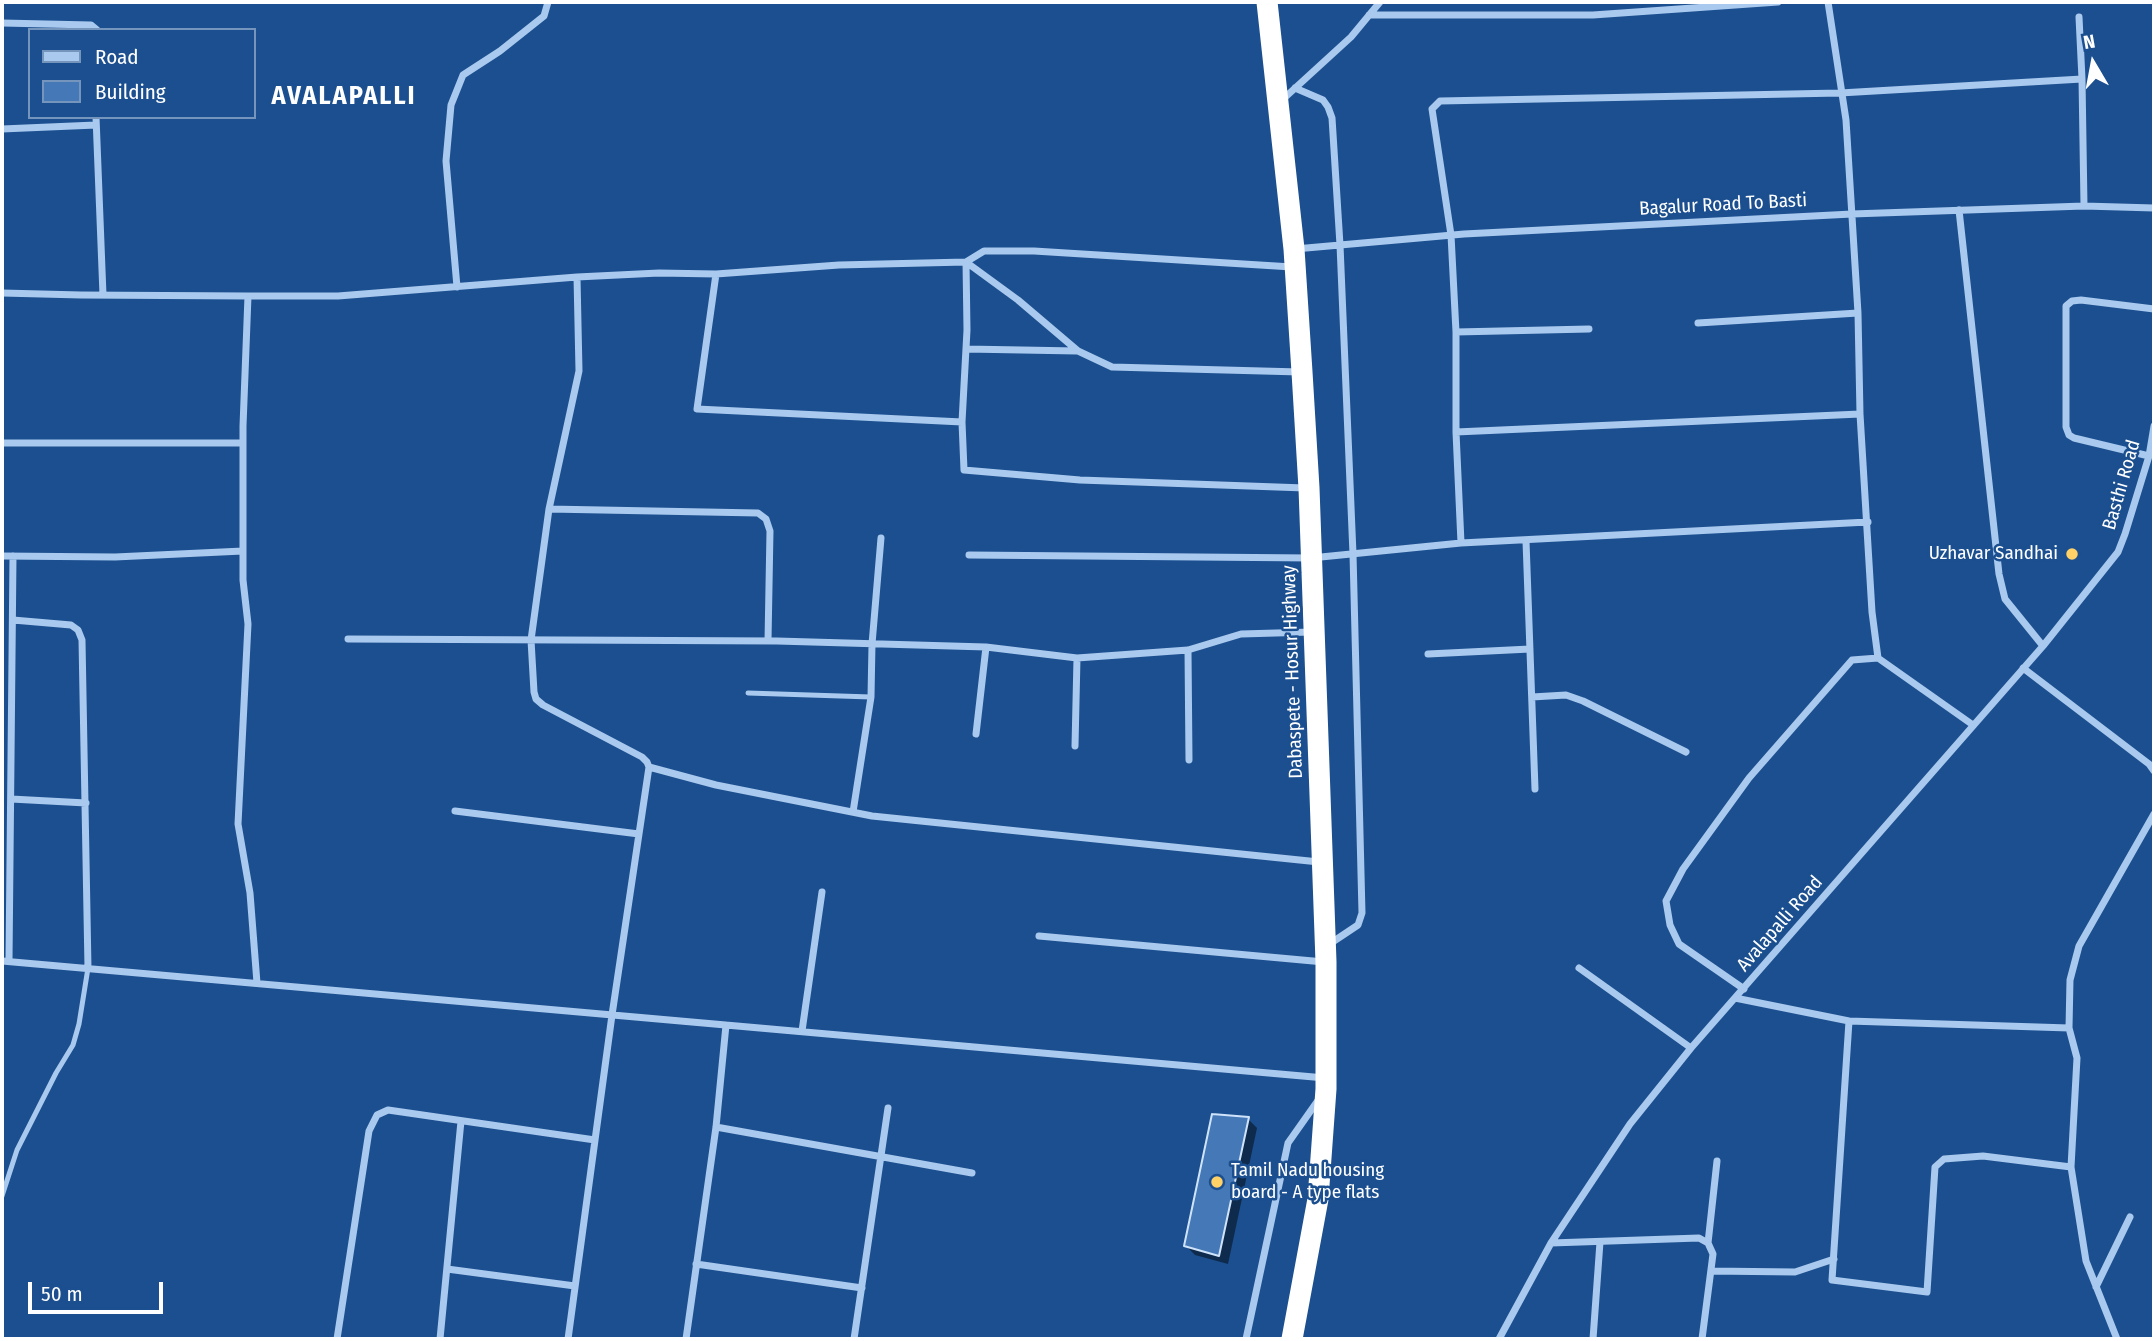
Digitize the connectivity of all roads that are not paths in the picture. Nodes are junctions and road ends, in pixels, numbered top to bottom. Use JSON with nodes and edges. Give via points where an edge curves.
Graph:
{"nodes":[{"id":1,"x":548,"y":2,"type":"edge"},
{"id":2,"x":1267,"y":2,"type":"edge"},
{"id":3,"x":1380,"y":2,"type":"edge"},
{"id":4,"x":1778,"y":2,"type":"edge"},
{"id":5,"x":1828,"y":2,"type":"edge"},
{"id":6,"x":1369,"y":15,"type":"junction"},
{"id":7,"x":2079,"y":17,"type":"dead end"},
{"id":8,"x":2,"y":23,"type":"edge"},
{"id":9,"x":95,"y":28,"type":"edge"},
{"id":10,"x":2082,"y":79,"type":"junction"},
{"id":11,"x":1295,"y":88,"type":"junction"},
{"id":12,"x":1840,"y":93,"type":"junction"},
{"id":13,"x":1278,"y":104,"type":"junction"},
{"id":14,"x":96,"y":121,"type":"edge"},
{"id":15,"x":2,"y":129,"type":"edge"},
{"id":16,"x":2084,"y":206,"type":"junction"},
{"id":17,"x":2154,"y":208,"type":"edge"},
{"id":18,"x":1959,"y":211,"type":"junction"},
{"id":19,"x":1852,"y":214,"type":"junction"},
{"id":20,"x":1451,"y":235,"type":"junction"},
{"id":21,"x":1340,"y":245,"type":"junction"},
{"id":22,"x":1294,"y":258,"type":"junction"},
{"id":23,"x":966,"y":262,"type":"junction"},
{"id":24,"x":716,"y":274,"type":"junction"},
{"id":25,"x":577,"y":276,"type":"junction"},
{"id":26,"x":457,"y":288,"type":"junction"},
{"id":27,"x":2,"y":293,"type":"edge"},
{"id":28,"x":103,"y":295,"type":"junction"},
{"id":29,"x":248,"y":296,"type":"junction"},
{"id":30,"x":2154,"y":309,"type":"edge"},
{"id":31,"x":1858,"y":313,"type":"junction"},
{"id":32,"x":1698,"y":323,"type":"dead end"},
{"id":33,"x":1589,"y":329,"type":"dead end"},
{"id":34,"x":1456,"y":332,"type":"junction"},
{"id":35,"x":966,"y":349,"type":"junction"},
{"id":36,"x":1078,"y":351,"type":"junction"},
{"id":37,"x":1303,"y":372,"type":"junction"},
{"id":38,"x":1860,"y":414,"type":"junction"},
{"id":39,"x":961,"y":422,"type":"junction"},
{"id":40,"x":2154,"y":426,"type":"edge"},
{"id":41,"x":1456,"y":432,"type":"junction"},
{"id":42,"x":2,"y":443,"type":"edge"},
{"id":43,"x":243,"y":443,"type":"junction"},
{"id":44,"x":2149,"y":456,"type":"junction"},
{"id":45,"x":1309,"y":488,"type":"junction"},
{"id":46,"x":550,"y":509,"type":"junction"},
{"id":47,"x":1868,"y":522,"type":"junction"},
{"id":48,"x":881,"y":538,"type":"dead end"},
{"id":49,"x":1526,"y":541,"type":"junction"},
{"id":50,"x":1461,"y":543,"type":"junction"},
{"id":51,"x":243,"y":551,"type":"junction"},
{"id":52,"x":2118,"y":552,"type":"joint"},
{"id":53,"x":1353,"y":554,"type":"junction"},
{"id":54,"x":969,"y":555,"type":"dead end"},
{"id":55,"x":2,"y":556,"type":"edge"},
{"id":56,"x":13,"y":556,"type":"junction"},
{"id":57,"x":1311,"y":558,"type":"junction"},
{"id":58,"x":13,"y":621,"type":"junction"},
{"id":59,"x":1314,"y":632,"type":"junction"},
{"id":60,"x":348,"y":639,"type":"dead end"},
{"id":61,"x":531,"y":640,"type":"junction"},
{"id":62,"x":768,"y":641,"type":"junction"},
{"id":63,"x":872,"y":644,"type":"junction"},
{"id":64,"x":2043,"y":646,"type":"junction"},
{"id":65,"x":986,"y":647,"type":"junction"},
{"id":66,"x":1530,"y":649,"type":"junction"},
{"id":67,"x":1188,"y":650,"type":"junction"},
{"id":68,"x":1428,"y":654,"type":"dead end"},
{"id":69,"x":1077,"y":657,"type":"junction"},
{"id":70,"x":1878,"y":658,"type":"junction"},
{"id":71,"x":2023,"y":668,"type":"junction"},
{"id":72,"x":748,"y":693,"type":"dead end"},
{"id":73,"x":871,"y":697,"type":"junction"},
{"id":74,"x":1531,"y":697,"type":"junction"},
{"id":75,"x":1973,"y":726,"type":"junction"},
{"id":76,"x":976,"y":734,"type":"dead end"},
{"id":77,"x":1075,"y":746,"type":"dead end"},
{"id":78,"x":1686,"y":752,"type":"dead end"},
{"id":79,"x":1189,"y":760,"type":"dead end"},
{"id":80,"x":649,"y":767,"type":"junction"},
{"id":81,"x":2154,"y":771,"type":"edge"},
{"id":82,"x":1535,"y":789,"type":"dead end"},
{"id":83,"x":12,"y":799,"type":"junction"},
{"id":84,"x":86,"y":803,"type":"junction"},
{"id":85,"x":455,"y":811,"type":"dead end"},
{"id":86,"x":853,"y":812,"type":"junction"},
{"id":87,"x":2154,"y":814,"type":"edge"},
{"id":88,"x":639,"y":834,"type":"junction"},
{"id":89,"x":1323,"y":862,"type":"junction"},
{"id":90,"x":822,"y":892,"type":"dead end"},
{"id":91,"x":1039,"y":936,"type":"dead end"},
{"id":92,"x":1326,"y":954,"type":"junction"},
{"id":93,"x":5,"y":961,"type":"edge"},
{"id":94,"x":88,"y":968,"type":"junction"},
{"id":95,"x":1579,"y":968,"type":"dead end"},
{"id":96,"x":257,"y":983,"type":"junction"},
{"id":97,"x":1744,"y":989,"type":"junction"},
{"id":98,"x":1735,"y":999,"type":"junction"},
{"id":99,"x":612,"y":1015,"type":"junction"},
{"id":100,"x":1849,"y":1021,"type":"junction"},
{"id":101,"x":726,"y":1025,"type":"junction"},
{"id":102,"x":2069,"y":1028,"type":"junction"},
{"id":103,"x":802,"y":1031,"type":"junction"},
{"id":104,"x":1691,"y":1048,"type":"junction"},
{"id":105,"x":1326,"y":1084,"type":"junction"},
{"id":106,"x":888,"y":1108,"type":"dead end"},
{"id":107,"x":461,"y":1121,"type":"junction"},
{"id":108,"x":716,"y":1127,"type":"junction"},
{"id":109,"x":595,"y":1140,"type":"junction"},
{"id":110,"x":882,"y":1156,"type":"junction"},
{"id":111,"x":1717,"y":1161,"type":"dead end"},
{"id":112,"x":2071,"y":1167,"type":"junction"},
{"id":113,"x":972,"y":1173,"type":"dead end"},
{"id":114,"x":2,"y":1196,"type":"edge"},
{"id":115,"x":2130,"y":1217,"type":"dead end"},
{"id":116,"x":1600,"y":1242,"type":"junction"},
{"id":117,"x":1551,"y":1243,"type":"junction"},
{"id":118,"x":1709,"y":1243,"type":"junction"},
{"id":119,"x":1834,"y":1259,"type":"junction"},
{"id":120,"x":696,"y":1264,"type":"junction"},
{"id":121,"x":447,"y":1269,"type":"junction"},
{"id":122,"x":1711,"y":1271,"type":"junction"},
{"id":123,"x":575,"y":1286,"type":"junction"},
{"id":124,"x":2096,"y":1287,"type":"junction"},
{"id":125,"x":862,"y":1289,"type":"junction"},
{"id":126,"x":337,"y":1339,"type":"edge"},
{"id":127,"x":440,"y":1339,"type":"edge"},
{"id":128,"x":568,"y":1339,"type":"edge"},
{"id":129,"x":686,"y":1339,"type":"edge"},
{"id":130,"x":854,"y":1339,"type":"edge"},
{"id":131,"x":1246,"y":1339,"type":"edge"},
{"id":132,"x":1292,"y":1339,"type":"edge"},
{"id":133,"x":1499,"y":1339,"type":"edge"},
{"id":134,"x":1593,"y":1339,"type":"edge"},
{"id":135,"x":1702,"y":1339,"type":"edge"},
{"id":136,"x":2116,"y":1339,"type":"edge"}],
"edges":[{"from":1,"to":26,"type":"street","via":[[544,16],[463,75],[451,105],[446,161]]},
{"from":2,"to":13,"type":"highway","name":"Dabaspete - Hosur Highway"},
{"from":3,"to":6,"type":"street"},
{"from":4,"to":6,"type":"street","via":[[1593,15]]},
{"from":5,"to":12,"type":"street"},
{"from":6,"to":11,"type":"street"},
{"from":7,"to":10,"type":"street"},
{"from":8,"to":9,"type":"street"},
{"from":10,"to":12,"type":"street"},
{"from":10,"to":16,"type":"street"},
{"from":11,"to":13,"type":"street"},
{"from":11,"to":21,"type":"street","via":[[1323,100],[1332,118]]},
{"from":12,"to":19,"type":"street"},
{"from":12,"to":20,"type":"street","via":[[1440,101],[1432,109]]},
{"from":13,"to":22,"type":"highway","name":"Dabaspete - Hosur Highway"},
{"from":14,"to":15,"type":"street"},
{"from":14,"to":28,"type":"street"},
{"from":16,"to":17,"type":"street","name":"Bagalur Road To Basti"},
{"from":16,"to":18,"type":"street","name":"Bagalur Road To Basti"},
{"from":18,"to":19,"type":"street","name":"Bagalur Road To Basti"},
{"from":18,"to":64,"type":"street","via":[[1999,574],[2005,599]]},
{"from":19,"to":20,"type":"street","name":"Bagalur Road To Basti"},
{"from":19,"to":31,"type":"street"},
{"from":20,"to":21,"type":"street","name":"Bagalur Road To Basti"},
{"from":20,"to":34,"type":"street"},
{"from":21,"to":22,"type":"street","name":"Bagalur Road To Basti"},
{"from":21,"to":53,"type":"street"},
{"from":22,"to":23,"type":"street","name":"Bagalur Road To Basti","via":[[984,251]]},
{"from":22,"to":37,"type":"highway","name":"Dabaspete - Hosur Highway"},
{"from":23,"to":24,"type":"street","name":"Bagalur Road To Basti"},
{"from":23,"to":35,"type":"street"},
{"from":23,"to":36,"type":"street"},
{"from":24,"to":25,"type":"street","name":"Bagalur Road To Basti"},
{"from":24,"to":39,"type":"street","via":[[697,409]]},
{"from":25,"to":26,"type":"street","name":"Bagalur Road To Basti"},
{"from":25,"to":46,"type":"street","via":[[579,371]]},
{"from":26,"to":29,"type":"street","name":"Bagalur Road To Basti"},
{"from":27,"to":28,"type":"street","name":"Bagalur Road To Basti"},
{"from":28,"to":29,"type":"street","name":"Bagalur Road To Basti"},
{"from":29,"to":43,"type":"street"},
{"from":30,"to":44,"type":"street","via":[[2081,300],[2066,306],[2069,435]]},
{"from":31,"to":32,"type":"street"},
{"from":31,"to":38,"type":"street"},
{"from":33,"to":34,"type":"street"},
{"from":34,"to":41,"type":"street"},
{"from":35,"to":36,"type":"street"},
{"from":35,"to":39,"type":"street"},
{"from":36,"to":37,"type":"street","via":[[1112,367]]},
{"from":37,"to":45,"type":"highway","name":"Dabaspete - Hosur Highway"},
{"from":38,"to":41,"type":"street"},
{"from":38,"to":47,"type":"street"},
{"from":39,"to":45,"type":"street","via":[[964,470],[1080,480]]},
{"from":40,"to":44,"type":"street","name":"Basthi Road"},
{"from":41,"to":50,"type":"street"},
{"from":42,"to":43,"type":"street"},
{"from":43,"to":51,"type":"street"},
{"from":44,"to":52,"type":"street","name":"Basthi Road"},
{"from":45,"to":57,"type":"highway","name":"Dabaspete - Hosur Highway"},
{"from":46,"to":61,"type":"street"},
{"from":46,"to":62,"type":"street","via":[[758,513],[770,531]]},
{"from":47,"to":49,"type":"street"},
{"from":47,"to":70,"type":"street"},
{"from":48,"to":63,"type":"street"},
{"from":49,"to":50,"type":"street"},
{"from":49,"to":66,"type":"street"},
{"from":50,"to":53,"type":"street"},
{"from":51,"to":56,"type":"street"},
{"from":51,"to":96,"type":"street","via":[[248,624],[238,824],[250,893]]},
{"from":52,"to":64,"type":"street","name":"Avalapalli Road"},
{"from":53,"to":57,"type":"street"},
{"from":53,"to":92,"type":"street","via":[[1362,913],[1358,925]]},
{"from":54,"to":57,"type":"street"},
{"from":55,"to":56,"type":"street"},
{"from":56,"to":58,"type":"street"},
{"from":57,"to":59,"type":"highway","name":"Dabaspete - Hosur Highway"},
{"from":58,"to":83,"type":"street"},
{"from":58,"to":84,"type":"street","via":[[71,625],[78,630],[82,640]]},
{"from":59,"to":67,"type":"street","via":[[1241,634]]},
{"from":59,"to":89,"type":"highway","name":"Dabaspete - Hosur Highway"},
{"from":60,"to":61,"type":"street"},
{"from":61,"to":62,"type":"street"},
{"from":61,"to":80,"type":"street","via":[[536,699],[642,757]]},
{"from":62,"to":63,"type":"street"},
{"from":63,"to":65,"type":"street"},
{"from":63,"to":73,"type":"street"},
{"from":64,"to":71,"type":"street","name":"Avalapalli Road"},
{"from":65,"to":69,"type":"street"},
{"from":65,"to":76,"type":"street"},
{"from":66,"to":68,"type":"street"},
{"from":66,"to":74,"type":"street"},
{"from":67,"to":69,"type":"street"},
{"from":67,"to":79,"type":"street"},
{"from":69,"to":77,"type":"street"},
{"from":70,"to":75,"type":"street"},
{"from":70,"to":97,"type":"street","via":[[1852,660],[1749,778],[1683,869],[1666,901],[1679,944]]},
{"from":71,"to":75,"type":"street","name":"Avalapalli Road"},
{"from":71,"to":81,"type":"street"},
{"from":72,"to":73,"type":"lane"},
{"from":73,"to":86,"type":"street"},
{"from":74,"to":78,"type":"street","via":[[1566,695],[1583,701]]},
{"from":74,"to":82,"type":"street"},
{"from":75,"to":97,"type":"street","name":"Avalapalli Road"},
{"from":80,"to":86,"type":"street"},
{"from":80,"to":88,"type":"street"},
{"from":83,"to":84,"type":"street"},
{"from":83,"to":93,"type":"street"},
{"from":84,"to":94,"type":"street"},
{"from":85,"to":88,"type":"street"},
{"from":86,"to":89,"type":"street"},
{"from":87,"to":102,"type":"street","via":[[2079,946],[2070,980]]},
{"from":88,"to":99,"type":"street"},
{"from":89,"to":92,"type":"highway","name":"Dabaspete - Hosur Highway"},
{"from":90,"to":103,"type":"street"},
{"from":91,"to":92,"type":"street"},
{"from":92,"to":105,"type":"highway","name":"Dabaspete - Hosur Highway"},
{"from":93,"to":94,"type":"street"},
{"from":94,"to":96,"type":"street"},
{"from":94,"to":114,"type":"lane","via":[[73,1045],[17,1150]]},
{"from":95,"to":104,"type":"street"},
{"from":96,"to":99,"type":"street"},
{"from":97,"to":98,"type":"street","name":"Avalapalli Road"},
{"from":98,"to":100,"type":"street"},
{"from":98,"to":104,"type":"street","name":"Avalapalli Road"},
{"from":99,"to":101,"type":"street"},
{"from":99,"to":109,"type":"street"},
{"from":100,"to":102,"type":"street"},
{"from":100,"to":119,"type":"street"},
{"from":101,"to":103,"type":"street"},
{"from":101,"to":108,"type":"street"},
{"from":102,"to":112,"type":"street","via":[[2077,1058]]},
{"from":103,"to":105,"type":"street"},
{"from":104,"to":117,"type":"street","name":"Avalapalli Road","via":[[1630,1124]]},
{"from":105,"to":131,"type":"street","via":[[1288,1143]]},
{"from":105,"to":132,"type":"highway","name":"Dabaspete - Hosur Highway","via":[[1318,1199]]},
{"from":106,"to":110,"type":"street"},
{"from":107,"to":109,"type":"street"},
{"from":107,"to":121,"type":"street"},
{"from":107,"to":126,"type":"street","via":[[388,1110],[377,1115],[369,1131]]},
{"from":108,"to":110,"type":"street"},
{"from":108,"to":120,"type":"street"},
{"from":109,"to":123,"type":"street"},
{"from":110,"to":113,"type":"street"},
{"from":110,"to":125,"type":"street"},
{"from":111,"to":118,"type":"street"},
{"from":112,"to":119,"type":"street","via":[[1983,1156],[1944,1159],[1935,1167],[1927,1292],[1832,1280]]},
{"from":112,"to":124,"type":"street","via":[[2086,1261]]},
{"from":115,"to":124,"type":"street"},
{"from":116,"to":117,"type":"street"},
{"from":116,"to":118,"type":"street","via":[[1699,1238]]},
{"from":116,"to":134,"type":"street"},
{"from":117,"to":133,"type":"street","name":"Avalapalli Road"},
{"from":118,"to":122,"type":"street"},
{"from":119,"to":122,"type":"street","via":[[1795,1272]]},
{"from":120,"to":125,"type":"street"},
{"from":120,"to":129,"type":"street"},
{"from":121,"to":123,"type":"street"},
{"from":121,"to":127,"type":"street"},
{"from":122,"to":135,"type":"street"},
{"from":123,"to":128,"type":"street"},
{"from":124,"to":136,"type":"street"},
{"from":125,"to":130,"type":"street"}]}
